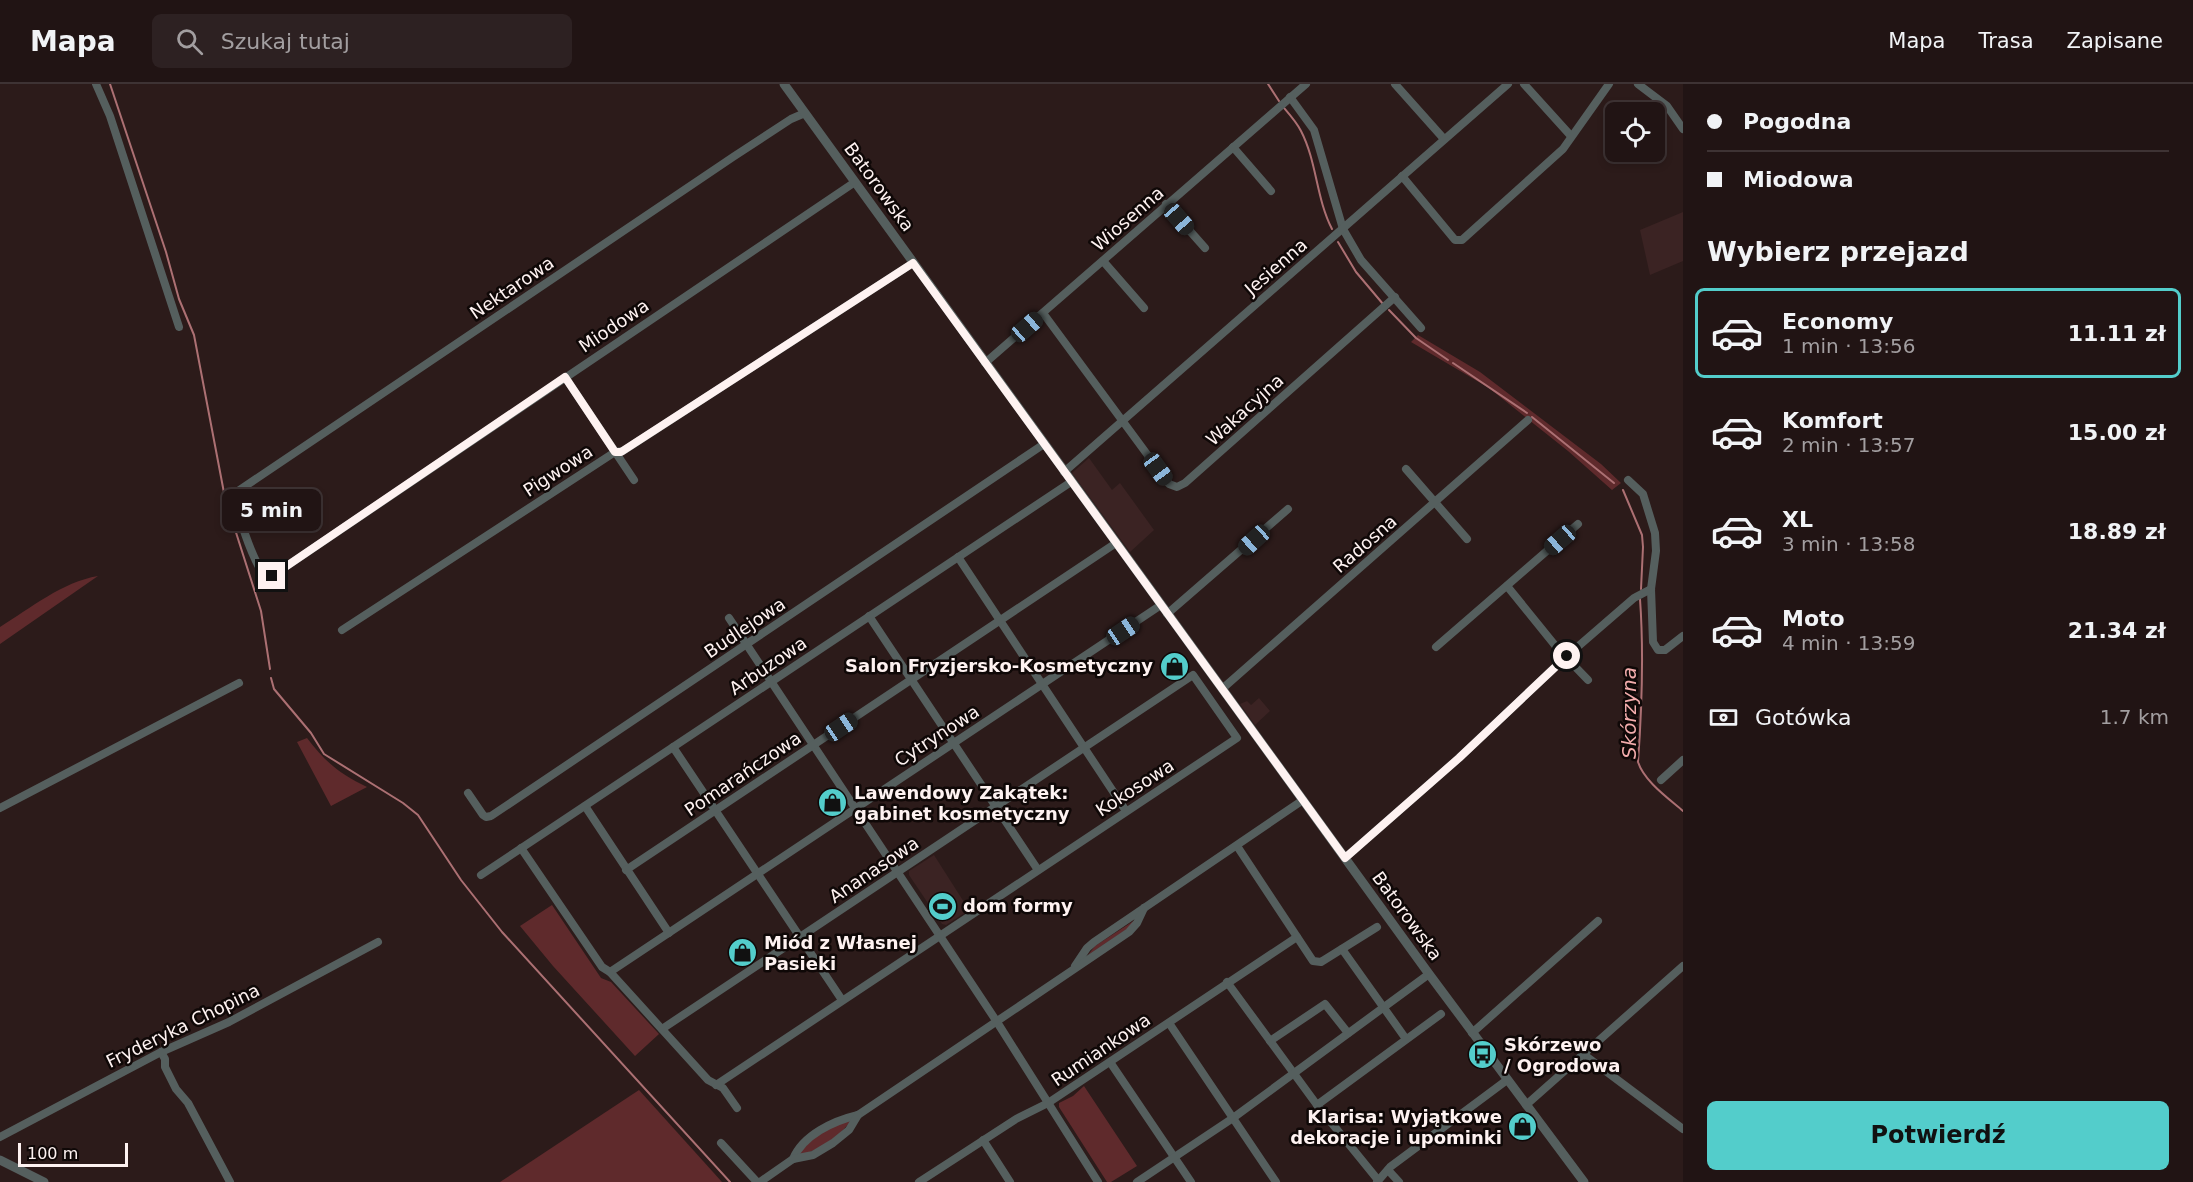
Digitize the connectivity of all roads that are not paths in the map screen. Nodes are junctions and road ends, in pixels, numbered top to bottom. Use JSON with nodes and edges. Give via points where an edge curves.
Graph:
{"nodes":[{"id":1,"x":96,"y":84,"type":"edge"},
{"id":2,"x":784,"y":84,"type":"edge"},
{"id":3,"x":1305,"y":84,"type":"edge"},
{"id":4,"x":1395,"y":84,"type":"edge"},
{"id":5,"x":1508,"y":84,"type":"edge"},
{"id":6,"x":1524,"y":84,"type":"edge"},
{"id":7,"x":1609,"y":84,"type":"edge"},
{"id":8,"x":1638,"y":84,"type":"edge"},
{"id":9,"x":1290,"y":98,"type":"junction"},
{"id":10,"x":805,"y":113,"type":"junction"},
{"id":11,"x":1683,"y":129,"type":"edge"},
{"id":12,"x":1571,"y":136,"type":"junction"},
{"id":13,"x":1444,"y":138,"type":"junction"},
{"id":14,"x":1233,"y":147,"type":"junction"},
{"id":15,"x":1402,"y":176,"type":"junction"},
{"id":16,"x":855,"y":182,"type":"junction"},
{"id":17,"x":1271,"y":191,"type":"dead end"},
{"id":18,"x":1167,"y":204,"type":"junction"},
{"id":19,"x":1343,"y":229,"type":"junction"},
{"id":20,"x":1205,"y":248,"type":"dead end"},
{"id":21,"x":1102,"y":261,"type":"junction"},
{"id":22,"x":913,"y":263,"type":"junction"},
{"id":23,"x":1395,"y":297,"type":"junction"},
{"id":24,"x":1144,"y":308,"type":"dead end"},
{"id":25,"x":1043,"y":313,"type":"junction"},
{"id":26,"x":179,"y":327,"type":"dead end"},
{"id":27,"x":1421,"y":328,"type":"dead end"},
{"id":28,"x":985,"y":363,"type":"junction"},
{"id":29,"x":565,"y":377,"type":"junction"},
{"id":30,"x":1528,"y":420,"type":"dead end"},
{"id":31,"x":1124,"y":422,"type":"junction"},
{"id":32,"x":1044,"y":444,"type":"junction"},
{"id":33,"x":615,"y":452,"type":"junction"},
{"id":34,"x":1406,"y":470,"type":"dead end"},
{"id":35,"x":1064,"y":472,"type":"junction"},
{"id":36,"x":634,"y":480,"type":"dead end"},
{"id":37,"x":1628,"y":480,"type":"dead end"},
{"id":38,"x":1071,"y":482,"type":"junction"},
{"id":39,"x":1435,"y":502,"type":"junction"},
{"id":40,"x":1288,"y":509,"type":"dead end"},
{"id":41,"x":1578,"y":524,"type":"dead end"},
{"id":42,"x":1467,"y":539,"type":"dead end"},
{"id":43,"x":1116,"y":543,"type":"junction"},
{"id":44,"x":958,"y":557,"type":"junction"},
{"id":45,"x":272,"y":576,"type":"joint"},
{"id":46,"x":1507,"y":586,"type":"junction"},
{"id":47,"x":1651,"y":589,"type":"junction"},
{"id":48,"x":1161,"y":605,"type":"junction"},
{"id":49,"x":1167,"y":614,"type":"junction"},
{"id":50,"x":869,"y":616,"type":"junction"},
{"id":51,"x":729,"y":618,"type":"dead end"},
{"id":52,"x":1000,"y":621,"type":"junction"},
{"id":53,"x":342,"y":630,"type":"dead end"},
{"id":54,"x":1683,"y":636,"type":"edge"},
{"id":55,"x":748,"y":645,"type":"junction"},
{"id":56,"x":1436,"y":647,"type":"dead end"},
{"id":57,"x":1567,"y":656,"type":"junction"},
{"id":58,"x":1193,"y":675,"type":"joint"},
{"id":59,"x":912,"y":680,"type":"junction"},
{"id":60,"x":1588,"y":680,"type":"dead end"},
{"id":61,"x":771,"y":681,"type":"junction"},
{"id":62,"x":239,"y":683,"type":"dead end"},
{"id":63,"x":1042,"y":684,"type":"junction"},
{"id":64,"x":1221,"y":689,"type":"junction"},
{"id":65,"x":953,"y":743,"type":"junction"},
{"id":66,"x":814,"y":745,"type":"junction"},
{"id":67,"x":673,"y":747,"type":"junction"},
{"id":68,"x":1084,"y":747,"type":"junction"},
{"id":69,"x":1683,"y":760,"type":"edge"},
{"id":70,"x":1661,"y":780,"type":"dead end"},
{"id":71,"x":468,"y":793,"type":"dead end"},
{"id":72,"x":1303,"y":800,"type":"junction"},
{"id":73,"x":585,"y":806,"type":"junction"},
{"id":74,"x":996,"y":807,"type":"junction"},
{"id":75,"x":0,"y":808,"type":"edge"},
{"id":76,"x":855,"y":808,"type":"junction"},
{"id":77,"x":716,"y":810,"type":"junction"},
{"id":78,"x":1126,"y":811,"type":"junction"},
{"id":79,"x":1237,"y":846,"type":"junction"},
{"id":80,"x":521,"y":848,"type":"junction"},
{"id":81,"x":1345,"y":858,"type":"junction"},
{"id":82,"x":626,"y":870,"type":"junction"},
{"id":83,"x":1038,"y":870,"type":"junction"},
{"id":84,"x":898,"y":872,"type":"junction"},
{"id":85,"x":758,"y":873,"type":"junction"},
{"id":86,"x":481,"y":875,"type":"dead end"},
{"id":87,"x":1598,"y":921,"type":"dead end"},
{"id":88,"x":1377,"y":927,"type":"dead end"},
{"id":89,"x":669,"y":933,"type":"junction"},
{"id":90,"x":940,"y":935,"type":"junction"},
{"id":91,"x":800,"y":937,"type":"junction"},
{"id":92,"x":1297,"y":937,"type":"junction"},
{"id":93,"x":378,"y":942,"type":"dead end"},
{"id":94,"x":1342,"y":949,"type":"junction"},
{"id":95,"x":1683,"y":966,"type":"edge"},
{"id":96,"x":610,"y":972,"type":"junction"},
{"id":97,"x":1429,"y":974,"type":"junction"},
{"id":98,"x":1227,"y":982,"type":"junction"},
{"id":99,"x":842,"y":1000,"type":"junction"},
{"id":100,"x":1384,"y":1006,"type":"junction"},
{"id":101,"x":1441,"y":1014,"type":"dead end"},
{"id":102,"x":997,"y":1022,"type":"junction"},
{"id":103,"x":1169,"y":1023,"type":"junction"},
{"id":104,"x":662,"y":1029,"type":"junction"},
{"id":105,"x":1348,"y":1033,"type":"junction"},
{"id":106,"x":1472,"y":1033,"type":"junction"},
{"id":107,"x":1407,"y":1039,"type":"junction"},
{"id":108,"x":1270,"y":1041,"type":"junction"},
{"id":109,"x":161,"y":1052,"type":"junction"},
{"id":110,"x":1583,"y":1054,"type":"junction"},
{"id":111,"x":1110,"y":1062,"type":"junction"},
{"id":112,"x":1294,"y":1074,"type":"junction"},
{"id":113,"x":1507,"y":1080,"type":"junction"},
{"id":114,"x":717,"y":1085,"type":"junction"},
{"id":115,"x":1048,"y":1103,"type":"junction"},
{"id":116,"x":1317,"y":1105,"type":"junction"},
{"id":117,"x":1526,"y":1106,"type":"junction"},
{"id":118,"x":737,"y":1108,"type":"dead end"},
{"id":119,"x":858,"y":1115,"type":"junction"},
{"id":120,"x":1233,"y":1118,"type":"junction"},
{"id":121,"x":1683,"y":1129,"type":"edge"},
{"id":122,"x":0,"y":1137,"type":"edge"},
{"id":123,"x":983,"y":1140,"type":"junction"},
{"id":124,"x":721,"y":1143,"type":"dead end"},
{"id":125,"x":1174,"y":1158,"type":"junction"},
{"id":126,"x":793,"y":1159,"type":"junction"},
{"id":127,"x":0,"y":1160,"type":"edge"},
{"id":128,"x":1388,"y":1170,"type":"junction"},
{"id":129,"x":1378,"y":1181,"type":"edge"},
{"id":130,"x":44,"y":1182,"type":"edge"},
{"id":131,"x":230,"y":1182,"type":"edge"},
{"id":132,"x":759,"y":1182,"type":"edge"},
{"id":133,"x":921,"y":1182,"type":"edge"},
{"id":134,"x":1010,"y":1182,"type":"edge"},
{"id":135,"x":1098,"y":1182,"type":"edge"},
{"id":136,"x":1137,"y":1182,"type":"edge"},
{"id":137,"x":1191,"y":1182,"type":"edge"},
{"id":138,"x":1276,"y":1182,"type":"edge"},
{"id":139,"x":1400,"y":1182,"type":"edge"},
{"id":140,"x":1584,"y":1182,"type":"edge"}],
"edges":[{"from":1,"to":26,"type":"street"},
{"from":2,"to":10,"type":"street","name":"Batorowska"},
{"from":3,"to":9,"type":"street","name":"Wiosenna"},
{"from":4,"to":13,"type":"street"},
{"from":5,"to":13,"type":"street","name":"Jesienna"},
{"from":6,"to":12,"type":"street"},
{"from":7,"to":12,"type":"street"},
{"from":8,"to":11,"type":"street","via":[[1667,106]]},
{"from":9,"to":14,"type":"street","name":"Wiosenna"},
{"from":9,"to":19,"type":"street","via":[[1314,130]]},
{"from":10,"to":16,"type":"street","name":"Batorowska"},
{"from":10,"to":45,"type":"street","name":"Nektarowa","via":[[791,118],[238,491],[237,503],[250,545],[264,576]]},
{"from":12,"to":15,"type":"street","via":[[1563,148],[1462,240],[1455,240]]},
{"from":13,"to":15,"type":"street","name":"Jesienna"},
{"from":14,"to":17,"type":"street"},
{"from":14,"to":18,"type":"street","name":"Wiosenna"},
{"from":15,"to":19,"type":"street","name":"Jesienna"},
{"from":16,"to":22,"type":"street","name":"Batorowska"},
{"from":16,"to":29,"type":"street","name":"Miodowa"},
{"from":18,"to":20,"type":"street"},
{"from":18,"to":21,"type":"street","name":"Wiosenna"},
{"from":19,"to":23,"type":"street","via":[[1361,260]]},
{"from":19,"to":31,"type":"street","name":"Jesienna"},
{"from":21,"to":24,"type":"street"},
{"from":21,"to":25,"type":"street","name":"Wiosenna"},
{"from":22,"to":28,"type":"street","name":"Batorowska"},
{"from":22,"to":33,"type":"street","name":"Pigwowa","via":[[623,451]]},
{"from":23,"to":27,"type":"street"},
{"from":23,"to":31,"type":"street","name":"Wakacyjna","via":[[1177,487],[1169,484]]},
{"from":25,"to":28,"type":"street","name":"Wiosenna"},
{"from":25,"to":31,"type":"street"},
{"from":28,"to":32,"type":"street","name":"Batorowska"},
{"from":29,"to":33,"type":"street"},
{"from":29,"to":45,"type":"street","name":"Miodowa"},
{"from":30,"to":39,"type":"street","name":"Radosna"},
{"from":31,"to":35,"type":"street","name":"Jesienna"},
{"from":32,"to":35,"type":"street","name":"Batorowska"},
{"from":32,"to":55,"type":"street","name":"Budlejowa"},
{"from":33,"to":36,"type":"street"},
{"from":33,"to":53,"type":"street","name":"Pigwowa"},
{"from":34,"to":39,"type":"street"},
{"from":35,"to":38,"type":"street","name":"Batorowska"},
{"from":37,"to":47,"type":"street","via":[[1643,494],[1654,533]]},
{"from":38,"to":43,"type":"street","name":"Batorowska"},
{"from":38,"to":44,"type":"street","name":"Arbuzowa"},
{"from":39,"to":42,"type":"street"},
{"from":39,"to":64,"type":"street","name":"Radosna"},
{"from":40,"to":49,"type":"street"},
{"from":41,"to":46,"type":"street"},
{"from":43,"to":48,"type":"street","name":"Batorowska"},
{"from":43,"to":52,"type":"street","name":"Pomarańczowa"},
{"from":44,"to":50,"type":"street","name":"Arbuzowa"},
{"from":44,"to":52,"type":"street"},
{"from":46,"to":56,"type":"street"},
{"from":46,"to":57,"type":"street"},
{"from":47,"to":54,"type":"street","via":[[1653,642],[1658,650],[1665,650]]},
{"from":47,"to":57,"type":"street"},
{"from":48,"to":49,"type":"street","name":"Batorowska"},
{"from":48,"to":63,"type":"street","name":"Cytrynowa"},
{"from":49,"to":64,"type":"street","name":"Batorowska"},
{"from":50,"to":59,"type":"street"},
{"from":50,"to":61,"type":"street","name":"Arbuzowa"},
{"from":51,"to":55,"type":"street"},
{"from":52,"to":59,"type":"street","name":"Pomarańczowa"},
{"from":52,"to":63,"type":"street"},
{"from":55,"to":61,"type":"street"},
{"from":55,"to":71,"type":"street","name":"Budlejowa","via":[[491,816],[483,815]]},
{"from":57,"to":60,"type":"street"},
{"from":57,"to":81,"type":"street"},
{"from":58,"to":68,"type":"street","name":"Ananasowa"},
{"from":58,"to":78,"type":"street","name":"Kokosowa","via":[[1237,738]]},
{"from":59,"to":65,"type":"street"},
{"from":59,"to":66,"type":"street","name":"Pomarańczowa"},
{"from":61,"to":66,"type":"street"},
{"from":61,"to":67,"type":"street","name":"Arbuzowa"},
{"from":62,"to":75,"type":"street"},
{"from":63,"to":65,"type":"street","name":"Cytrynowa"},
{"from":63,"to":68,"type":"street"},
{"from":64,"to":72,"type":"street","name":"Batorowska"},
{"from":65,"to":74,"type":"street"},
{"from":65,"to":76,"type":"street","name":"Cytrynowa"},
{"from":66,"to":76,"type":"street"},
{"from":66,"to":77,"type":"street","name":"Pomarańczowa"},
{"from":67,"to":73,"type":"street","name":"Arbuzowa"},
{"from":67,"to":77,"type":"street"},
{"from":68,"to":74,"type":"street","name":"Ananasowa"},
{"from":68,"to":78,"type":"street"},
{"from":69,"to":70,"type":"street"},
{"from":72,"to":79,"type":"street"},
{"from":72,"to":81,"type":"street","name":"Batorowska"},
{"from":73,"to":80,"type":"street","name":"Arbuzowa"},
{"from":73,"to":82,"type":"street"},
{"from":74,"to":83,"type":"street"},
{"from":74,"to":84,"type":"street","name":"Ananasowa"},
{"from":76,"to":84,"type":"street"},
{"from":76,"to":85,"type":"street","name":"Cytrynowa"},
{"from":77,"to":82,"type":"street","name":"Pomarańczowa"},
{"from":77,"to":85,"type":"street"},
{"from":78,"to":83,"type":"street","name":"Kokosowa"},
{"from":79,"to":92,"type":"street"},
{"from":79,"to":102,"type":"street","via":[[1144,908],[1129,932]]},
{"from":80,"to":86,"type":"street","name":"Arbuzowa"},
{"from":80,"to":96,"type":"street","via":[[602,967]]},
{"from":81,"to":97,"type":"street","name":"Batorowska"},
{"from":82,"to":89,"type":"street"},
{"from":83,"to":90,"type":"street","name":"Kokosowa"},
{"from":84,"to":90,"type":"street"},
{"from":84,"to":91,"type":"street","name":"Ananasowa"},
{"from":85,"to":89,"type":"street","name":"Cytrynowa"},
{"from":85,"to":91,"type":"street"},
{"from":87,"to":106,"type":"street"},
{"from":88,"to":94,"type":"street"},
{"from":89,"to":96,"type":"street","name":"Cytrynowa"},
{"from":90,"to":99,"type":"street","name":"Kokosowa"},
{"from":90,"to":102,"type":"street"},
{"from":91,"to":99,"type":"street"},
{"from":91,"to":104,"type":"street","name":"Ananasowa"},
{"from":92,"to":94,"type":"street","via":[[1313,961],[1321,962]]},
{"from":92,"to":98,"type":"street","name":"Rumiankowa"},
{"from":93,"to":109,"type":"street","name":"Fryderyka Chopina","via":[[228,1022]]},
{"from":94,"to":100,"type":"street"},
{"from":95,"to":110,"type":"street"},
{"from":96,"to":104,"type":"street"},
{"from":97,"to":100,"type":"street"},
{"from":97,"to":106,"type":"street","name":"Batorowska"},
{"from":98,"to":103,"type":"street","name":"Rumiankowa"},
{"from":98,"to":108,"type":"street"},
{"from":99,"to":114,"type":"street","name":"Kokosowa"},
{"from":100,"to":105,"type":"street"},
{"from":100,"to":107,"type":"street"},
{"from":101,"to":107,"type":"street"},
{"from":102,"to":115,"type":"street"},
{"from":102,"to":119,"type":"street"},
{"from":103,"to":111,"type":"street","name":"Rumiankowa"},
{"from":103,"to":120,"type":"street"},
{"from":104,"to":114,"type":"street"},
{"from":105,"to":108,"type":"street","via":[[1325,1004]]},
{"from":105,"to":112,"type":"street"},
{"from":106,"to":113,"type":"street","name":"Batorowska"},
{"from":107,"to":116,"type":"street"},
{"from":108,"to":112,"type":"street"},
{"from":109,"to":122,"type":"street","name":"Fryderyka Chopina"},
{"from":109,"to":131,"type":"street","via":[[176,1089],[188,1103]]},
{"from":110,"to":117,"type":"street"},
{"from":110,"to":121,"type":"street"},
{"from":111,"to":115,"type":"street","name":"Rumiankowa"},
{"from":111,"to":125,"type":"street"},
{"from":112,"to":116,"type":"street"},
{"from":112,"to":120,"type":"street"},
{"from":113,"to":117,"type":"street","name":"Batorowska"},
{"from":113,"to":128,"type":"street"},
{"from":114,"to":118,"type":"street"},
{"from":115,"to":123,"type":"street","name":"Rumiankowa"},
{"from":115,"to":135,"type":"street"},
{"from":116,"to":129,"type":"street"},
{"from":117,"to":140,"type":"street","name":"Batorowska"},
{"from":119,"to":126,"type":"street","via":[[849,1130],[833,1143],[813,1155]]},
{"from":119,"to":126,"type":"street","via":[[837,1120],[797,1148]]},
{"from":120,"to":125,"type":"street"},
{"from":120,"to":138,"type":"street"},
{"from":123,"to":133,"type":"street","name":"Rumiankowa"},
{"from":123,"to":134,"type":"street"},
{"from":124,"to":132,"type":"street"},
{"from":125,"to":136,"type":"street"},
{"from":125,"to":137,"type":"street"},
{"from":126,"to":132,"type":"street"},
{"from":127,"to":130,"type":"street"},
{"from":128,"to":129,"type":"street"},
{"from":128,"to":139,"type":"street"}]}
